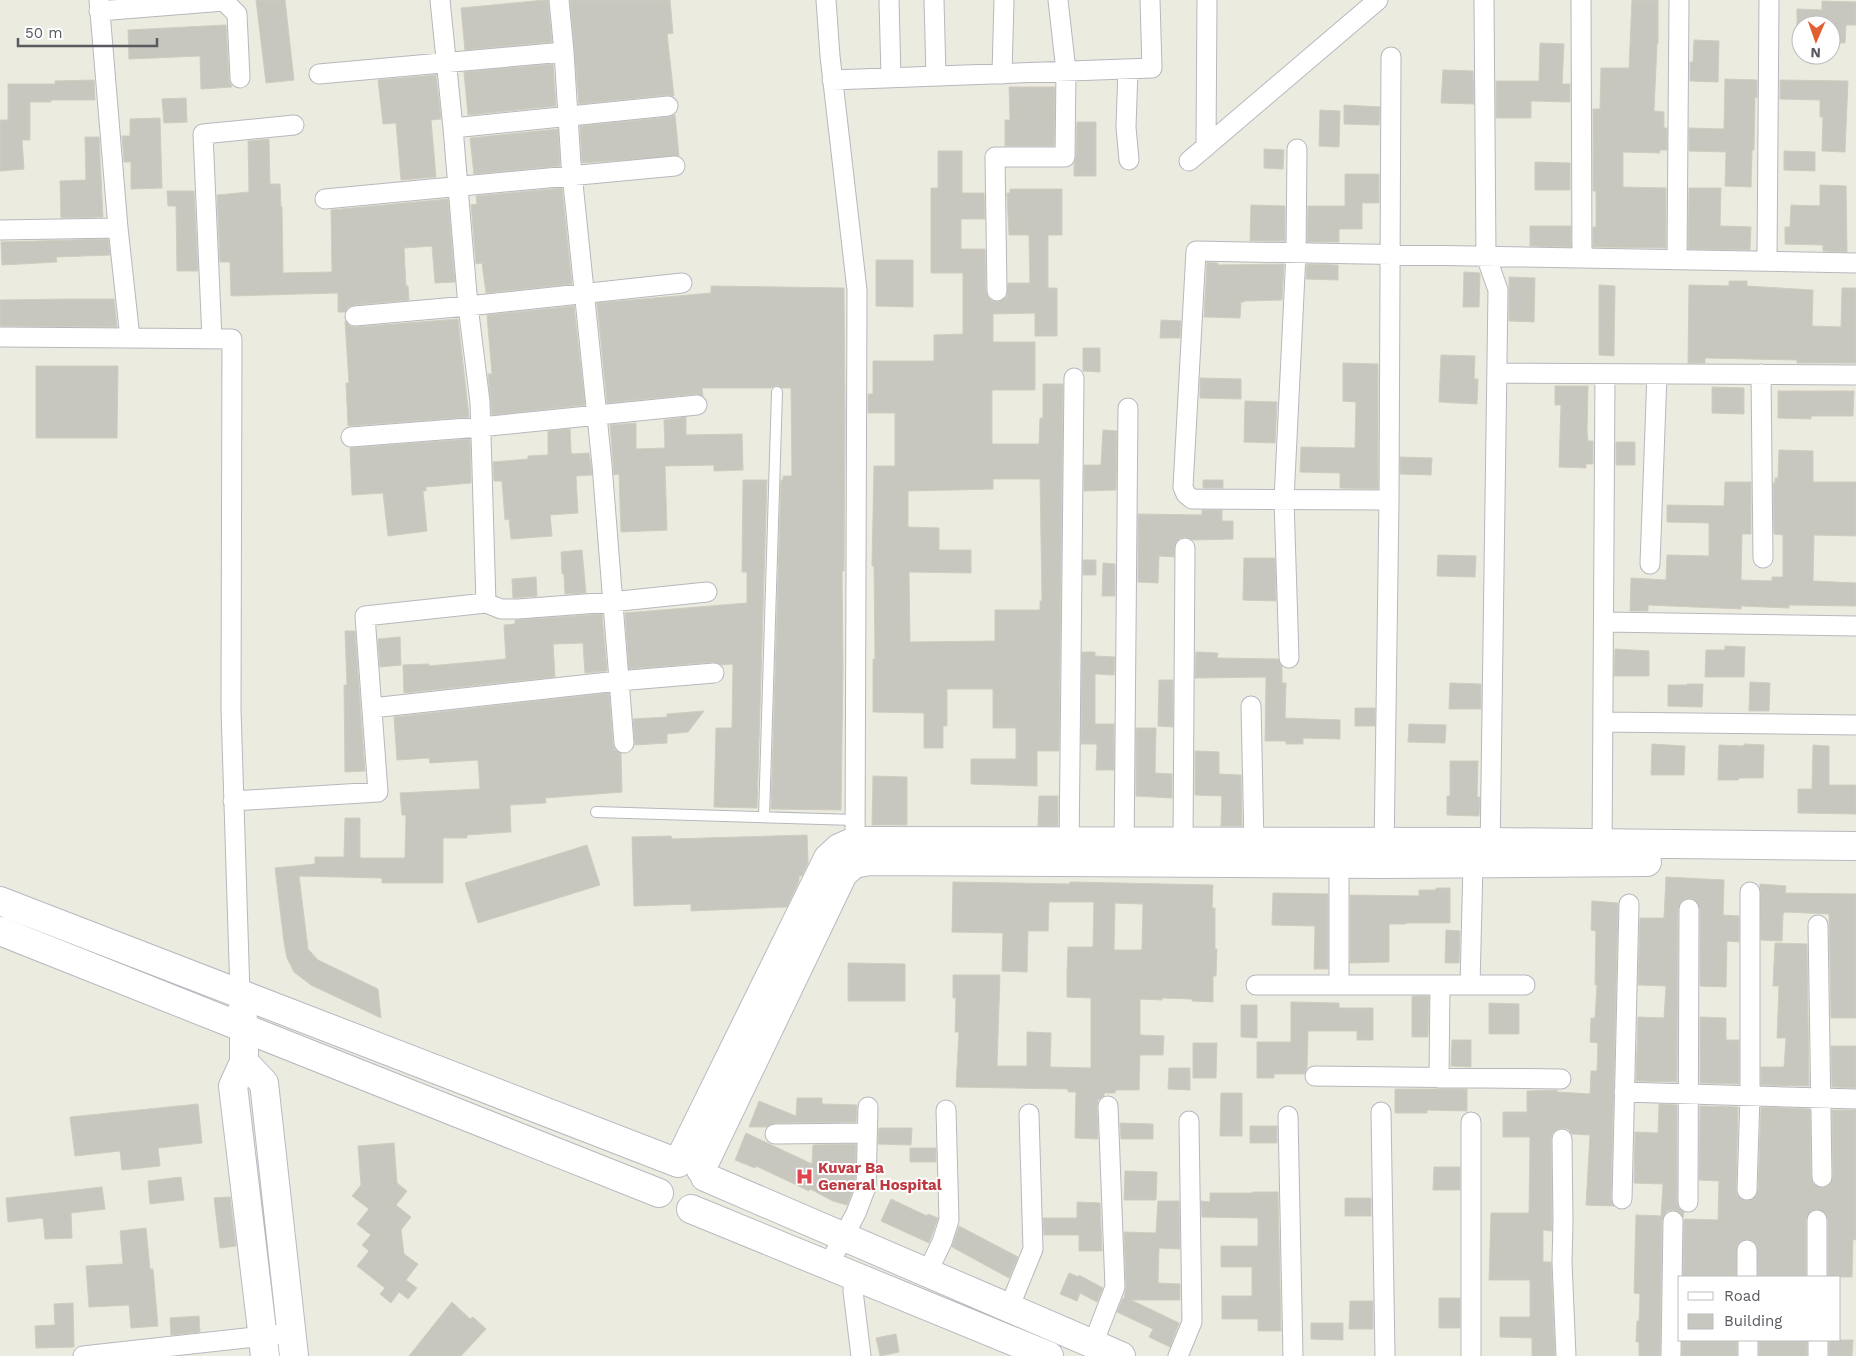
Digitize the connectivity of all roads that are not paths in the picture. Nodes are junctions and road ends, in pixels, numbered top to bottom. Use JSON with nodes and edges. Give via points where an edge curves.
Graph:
{"nodes":[{"id":1,"x":440,"y":0,"type":"edge"},
{"id":2,"x":560,"y":0,"type":"edge"},
{"id":3,"x":826,"y":0,"type":"edge"},
{"id":4,"x":889,"y":0,"type":"edge"},
{"id":5,"x":934,"y":0,"type":"edge"},
{"id":6,"x":1004,"y":0,"type":"edge"},
{"id":7,"x":1058,"y":0,"type":"edge"},
{"id":8,"x":1150,"y":0,"type":"edge"},
{"id":9,"x":1207,"y":0,"type":"edge"},
{"id":10,"x":1378,"y":0,"type":"edge"},
{"id":11,"x":1484,"y":0,"type":"edge"},
{"id":12,"x":1581,"y":0,"type":"edge"},
{"id":13,"x":1679,"y":0,"type":"edge"},
{"id":14,"x":1769,"y":0,"type":"edge"},
{"id":15,"x":99,"y":5,"type":"edge"},
{"id":16,"x":564,"y":52,"type":"junction"},
{"id":17,"x":1391,"y":57,"type":"dead end"},
{"id":18,"x":447,"y":63,"type":"junction"},
{"id":19,"x":1128,"y":69,"type":"junction"},
{"id":20,"x":1066,"y":72,"type":"junction"},
{"id":21,"x":319,"y":74,"type":"dead end"},
{"id":22,"x":1002,"y":74,"type":"junction"},
{"id":23,"x":936,"y":76,"type":"junction"},
{"id":24,"x":240,"y":78,"type":"dead end"},
{"id":25,"x":891,"y":78,"type":"junction"},
{"id":26,"x":832,"y":80,"type":"junction"},
{"id":27,"x":668,"y":106,"type":"dead end"},
{"id":28,"x":567,"y":116,"type":"junction"},
{"id":29,"x":294,"y":125,"type":"dead end"},
{"id":30,"x":453,"y":128,"type":"junction"},
{"id":31,"x":1206,"y":147,"type":"junction"},
{"id":32,"x":1297,"y":149,"type":"dead end"},
{"id":33,"x":1129,"y":160,"type":"dead end"},
{"id":34,"x":1189,"y":161,"type":"dead end"},
{"id":35,"x":675,"y":166,"type":"dead end"},
{"id":36,"x":572,"y":176,"type":"junction"},
{"id":37,"x":458,"y":188,"type":"junction"},
{"id":38,"x":324,"y":199,"type":"dead end"},
{"id":39,"x":118,"y":228,"type":"junction"},
{"id":40,"x":0,"y":230,"type":"edge"},
{"id":41,"x":1296,"y":252,"type":"junction"},
{"id":42,"x":1390,"y":255,"type":"junction"},
{"id":43,"x":1486,"y":256,"type":"junction"},
{"id":44,"x":1582,"y":258,"type":"junction"},
{"id":45,"x":1677,"y":260,"type":"junction"},
{"id":46,"x":1767,"y":261,"type":"junction"},
{"id":47,"x":1856,"y":263,"type":"edge"},
{"id":48,"x":682,"y":283,"type":"dead end"},
{"id":49,"x":997,"y":291,"type":"dead end"},
{"id":50,"x":584,"y":294,"type":"junction"},
{"id":51,"x":468,"y":306,"type":"junction"},
{"id":52,"x":355,"y":316,"type":"dead end"},
{"id":53,"x":0,"y":337,"type":"edge"},
{"id":54,"x":130,"y":338,"type":"junction"},
{"id":55,"x":212,"y":339,"type":"junction"},
{"id":56,"x":1498,"y":373,"type":"junction"},
{"id":57,"x":1605,"y":374,"type":"junction"},
{"id":58,"x":1656,"y":374,"type":"junction"},
{"id":59,"x":1761,"y":374,"type":"junction"},
{"id":60,"x":1856,"y":375,"type":"edge"},
{"id":61,"x":1074,"y":378,"type":"dead end"},
{"id":62,"x":777,"y":392,"type":"dead end"},
{"id":63,"x":697,"y":405,"type":"dead end"},
{"id":64,"x":1128,"y":408,"type":"dead end"},
{"id":65,"x":596,"y":415,"type":"junction"},
{"id":66,"x":480,"y":427,"type":"junction"},
{"id":67,"x":351,"y":437,"type":"dead end"},
{"id":68,"x":1284,"y":500,"type":"junction"},
{"id":69,"x":1389,"y":500,"type":"junction"},
{"id":70,"x":1185,"y":548,"type":"dead end"},
{"id":71,"x":1763,"y":558,"type":"dead end"},
{"id":72,"x":1650,"y":564,"type":"dead end"},
{"id":73,"x":707,"y":592,"type":"dead end"},
{"id":74,"x":611,"y":602,"type":"junction"},
{"id":75,"x":486,"y":603,"type":"junction"},
{"id":76,"x":1604,"y":622,"type":"junction"},
{"id":77,"x":1856,"y":626,"type":"edge"},
{"id":78,"x":1289,"y":658,"type":"dead end"},
{"id":79,"x":714,"y":673,"type":"dead end"},
{"id":80,"x":618,"y":681,"type":"junction"},
{"id":81,"x":1252,"y":706,"type":"dead end"},
{"id":82,"x":372,"y":708,"type":"junction"},
{"id":83,"x":1604,"y":722,"type":"junction"},
{"id":84,"x":1856,"y":725,"type":"edge"},
{"id":85,"x":624,"y":743,"type":"dead end"},
{"id":86,"x":233,"y":801,"type":"junction"},
{"id":87,"x":596,"y":812,"type":"dead end"},
{"id":88,"x":764,"y":817,"type":"junction"},
{"id":89,"x":855,"y":842,"type":"junction"},
{"id":90,"x":1183,"y":842,"type":"junction"},
{"id":91,"x":1254,"y":842,"type":"junction"},
{"id":92,"x":1856,"y":846,"type":"edge"},
{"id":93,"x":1069,"y":851,"type":"junction"},
{"id":94,"x":1124,"y":852,"type":"junction"},
{"id":95,"x":1602,"y":852,"type":"junction"},
{"id":96,"x":1384,"y":853,"type":"junction"},
{"id":97,"x":1484,"y":856,"type":"junction"},
{"id":98,"x":1339,"y":864,"type":"junction"},
{"id":99,"x":1856,"y":865,"type":"edge"},
{"id":100,"x":1750,"y":892,"type":"dead end"},
{"id":101,"x":0,"y":901,"type":"edge"},
{"id":102,"x":1629,"y":904,"type":"dead end"},
{"id":103,"x":1689,"y":909,"type":"dead end"},
{"id":104,"x":1818,"y":925,"type":"dead end"},
{"id":105,"x":0,"y":931,"type":"edge"},
{"id":106,"x":1256,"y":985,"type":"dead end"},
{"id":107,"x":1339,"y":985,"type":"junction"},
{"id":108,"x":1440,"y":985,"type":"junction"},
{"id":109,"x":1470,"y":985,"type":"junction"},
{"id":110,"x":1525,"y":985,"type":"dead end"},
{"id":111,"x":240,"y":994,"type":"junction"},
{"id":112,"x":244,"y":1028,"type":"junction"},
{"id":113,"x":244,"y":1062,"type":"junction"},
{"id":114,"x":1314,"y":1076,"type":"dead end"},
{"id":115,"x":1439,"y":1078,"type":"junction"},
{"id":116,"x":1561,"y":1079,"type":"dead end"},
{"id":117,"x":1624,"y":1092,"type":"junction"},
{"id":118,"x":1689,"y":1094,"type":"junction"},
{"id":119,"x":1750,"y":1096,"type":"junction"},
{"id":120,"x":1822,"y":1098,"type":"junction"},
{"id":121,"x":1856,"y":1099,"type":"edge"},
{"id":122,"x":1108,"y":1106,"type":"dead end"},
{"id":123,"x":868,"y":1107,"type":"dead end"},
{"id":124,"x":946,"y":1110,"type":"dead end"},
{"id":125,"x":1381,"y":1112,"type":"dead end"},
{"id":126,"x":1029,"y":1114,"type":"dead end"},
{"id":127,"x":1288,"y":1116,"type":"dead end"},
{"id":128,"x":1189,"y":1121,"type":"dead end"},
{"id":129,"x":1471,"y":1122,"type":"dead end"},
{"id":130,"x":867,"y":1133,"type":"junction"},
{"id":131,"x":775,"y":1134,"type":"dead end"},
{"id":132,"x":1562,"y":1139,"type":"dead end"},
{"id":133,"x":695,"y":1170,"type":"junction"},
{"id":134,"x":1822,"y":1177,"type":"dead end"},
{"id":135,"x":1747,"y":1190,"type":"dead end"},
{"id":136,"x":660,"y":1194,"type":"junction"},
{"id":137,"x":1622,"y":1199,"type":"dead end"},
{"id":138,"x":1688,"y":1202,"type":"dead end"},
{"id":139,"x":691,"y":1209,"type":"junction"},
{"id":140,"x":1817,"y":1220,"type":"dead end"},
{"id":141,"x":1673,"y":1221,"type":"dead end"},
{"id":142,"x":842,"y":1236,"type":"junction"},
{"id":143,"x":1747,"y":1250,"type":"dead end"},
{"id":144,"x":828,"y":1266,"type":"junction"},
{"id":145,"x":927,"y":1273,"type":"junction"},
{"id":146,"x":854,"y":1276,"type":"junction"},
{"id":147,"x":1747,"y":1276,"type":"edge"},
{"id":148,"x":1818,"y":1276,"type":"edge"},
{"id":149,"x":1009,"y":1308,"type":"junction"},
{"id":150,"x":1748,"y":1341,"type":"edge"},
{"id":151,"x":1818,"y":1341,"type":"edge"},
{"id":152,"x":1092,"y":1344,"type":"junction"},
{"id":153,"x":293,"y":1345,"type":"edge"},
{"id":154,"x":264,"y":1346,"type":"edge"},
{"id":155,"x":1015,"y":1349,"type":"edge"},
{"id":156,"x":83,"y":1356,"type":"edge"},
{"id":157,"x":861,"y":1356,"type":"edge"},
{"id":158,"x":1049,"y":1356,"type":"edge"},
{"id":159,"x":1121,"y":1356,"type":"edge"},
{"id":160,"x":1178,"y":1356,"type":"edge"},
{"id":161,"x":1293,"y":1356,"type":"edge"},
{"id":162,"x":1385,"y":1356,"type":"edge"},
{"id":163,"x":1471,"y":1356,"type":"edge"},
{"id":164,"x":1566,"y":1356,"type":"edge"},
{"id":165,"x":1671,"y":1356,"type":"edge"},
{"id":166,"x":1748,"y":1356,"type":"edge"},
{"id":167,"x":1818,"y":1356,"type":"edge"}],
"edges":[{"from":1,"to":18,"type":"street"},
{"from":2,"to":16,"type":"street"},
{"from":3,"to":26,"type":"street"},
{"from":4,"to":25,"type":"street"},
{"from":5,"to":23,"type":"street"},
{"from":6,"to":22,"type":"street"},
{"from":7,"to":20,"type":"street"},
{"from":8,"to":19,"type":"street","via":[[1152,68]]},
{"from":9,"to":31,"type":"street"},
{"from":10,"to":31,"type":"street"},
{"from":11,"to":43,"type":"street"},
{"from":12,"to":44,"type":"street"},
{"from":13,"to":45,"type":"street"},
{"from":14,"to":46,"type":"street"},
{"from":15,"to":24,"type":"street","via":[[224,1],[237,14]]},
{"from":15,"to":39,"type":"street"},
{"from":16,"to":18,"type":"street"},
{"from":16,"to":28,"type":"street"},
{"from":17,"to":42,"type":"street"},
{"from":18,"to":21,"type":"street"},
{"from":18,"to":30,"type":"street"},
{"from":19,"to":20,"type":"street"},
{"from":19,"to":33,"type":"street","via":[[1126,126]]},
{"from":20,"to":22,"type":"street"},
{"from":20,"to":49,"type":"street","via":[[1065,157],[994,157]]},
{"from":22,"to":23,"type":"street"},
{"from":23,"to":25,"type":"street"},
{"from":25,"to":26,"type":"street"},
{"from":26,"to":89,"type":"street","via":[[857,290]]},
{"from":27,"to":28,"type":"street"},
{"from":28,"to":30,"type":"street"},
{"from":28,"to":36,"type":"street"},
{"from":29,"to":55,"type":"street","via":[[204,134]]},
{"from":30,"to":37,"type":"street"},
{"from":31,"to":34,"type":"street"},
{"from":32,"to":41,"type":"street"},
{"from":35,"to":36,"type":"street"},
{"from":36,"to":37,"type":"street"},
{"from":36,"to":50,"type":"street"},
{"from":37,"to":38,"type":"street"},
{"from":37,"to":51,"type":"street"},
{"from":39,"to":40,"type":"street"},
{"from":39,"to":54,"type":"street"},
{"from":41,"to":42,"type":"street"},
{"from":41,"to":68,"type":"street"},
{"from":41,"to":68,"type":"street","via":[[1196,251],[1183,486],[1192,499]]},
{"from":42,"to":43,"type":"street"},
{"from":42,"to":69,"type":"street"},
{"from":43,"to":44,"type":"street"},
{"from":43,"to":56,"type":"street","via":[[1498,290]]},
{"from":44,"to":45,"type":"street"},
{"from":45,"to":46,"type":"street"},
{"from":46,"to":47,"type":"street"},
{"from":48,"to":50,"type":"street"},
{"from":50,"to":51,"type":"street"},
{"from":50,"to":65,"type":"street"},
{"from":51,"to":52,"type":"street"},
{"from":51,"to":66,"type":"street"},
{"from":53,"to":54,"type":"street"},
{"from":54,"to":55,"type":"street"},
{"from":55,"to":86,"type":"street","via":[[232,339]]},
{"from":56,"to":57,"type":"street"},
{"from":56,"to":97,"type":"street"},
{"from":57,"to":58,"type":"street"},
{"from":57,"to":76,"type":"street"},
{"from":58,"to":59,"type":"street"},
{"from":58,"to":72,"type":"street"},
{"from":59,"to":60,"type":"street"},
{"from":59,"to":71,"type":"street"},
{"from":61,"to":93,"type":"street"},
{"from":62,"to":88,"type":"lane"},
{"from":63,"to":65,"type":"street"},
{"from":64,"to":94,"type":"street"},
{"from":65,"to":66,"type":"street"},
{"from":65,"to":74,"type":"street"},
{"from":66,"to":67,"type":"street"},
{"from":66,"to":75,"type":"street"},
{"from":68,"to":69,"type":"street"},
{"from":68,"to":78,"type":"street"},
{"from":69,"to":96,"type":"street"},
{"from":70,"to":90,"type":"street"},
{"from":73,"to":74,"type":"street"},
{"from":74,"to":75,"type":"street","via":[[501,610]]},
{"from":74,"to":80,"type":"street"},
{"from":75,"to":82,"type":"street","via":[[365,616]]},
{"from":76,"to":77,"type":"street"},
{"from":76,"to":83,"type":"street"},
{"from":79,"to":80,"type":"street"},
{"from":80,"to":82,"type":"street"},
{"from":80,"to":85,"type":"street"},
{"from":81,"to":91,"type":"street"},
{"from":82,"to":86,"type":"street","via":[[378,792]]},
{"from":83,"to":84,"type":"street"},
{"from":83,"to":95,"type":"street"},
{"from":86,"to":111,"type":"street"},
{"from":87,"to":88,"type":"lane"},
{"from":88,"to":89,"type":"lane"},
{"from":89,"to":93,"type":"street","via":[[869,861]]},
{"from":89,"to":133,"type":"street","via":[[843,874]]},
{"from":90,"to":91,"type":"street"},
{"from":90,"to":94,"type":"street"},
{"from":91,"to":96,"type":"street"},
{"from":92,"to":95,"type":"street"},
{"from":93,"to":94,"type":"street"},
{"from":94,"to":98,"type":"street"},
{"from":95,"to":97,"type":"street"},
{"from":95,"to":99,"type":"street"},
{"from":96,"to":97,"type":"street"},
{"from":96,"to":98,"type":"street"},
{"from":97,"to":109,"type":"street"},
{"from":98,"to":107,"type":"street"},
{"from":100,"to":119,"type":"street"},
{"from":101,"to":111,"type":"street"},
{"from":102,"to":117,"type":"street"},
{"from":103,"to":118,"type":"street"},
{"from":104,"to":120,"type":"street"},
{"from":105,"to":112,"type":"street"},
{"from":106,"to":107,"type":"street"},
{"from":107,"to":108,"type":"street"},
{"from":108,"to":109,"type":"street"},
{"from":108,"to":115,"type":"street"},
{"from":109,"to":110,"type":"street"},
{"from":111,"to":112,"type":"street"},
{"from":111,"to":133,"type":"street"},
{"from":112,"to":113,"type":"street"},
{"from":112,"to":136,"type":"street"},
{"from":113,"to":153,"type":"street","via":[[264,1083]]},
{"from":113,"to":154,"type":"street","via":[[233,1086]]},
{"from":114,"to":115,"type":"street"},
{"from":115,"to":116,"type":"street"},
{"from":117,"to":118,"type":"street"},
{"from":117,"to":137,"type":"street"},
{"from":118,"to":119,"type":"street"},
{"from":118,"to":138,"type":"street"},
{"from":119,"to":120,"type":"street"},
{"from":119,"to":135,"type":"street"},
{"from":120,"to":121,"type":"street"},
{"from":120,"to":134,"type":"street"},
{"from":122,"to":152,"type":"street","via":[[1115,1287]]},
{"from":123,"to":130,"type":"street"},
{"from":124,"to":145,"type":"street","via":[[949,1220]]},
{"from":125,"to":162,"type":"street"},
{"from":126,"to":149,"type":"street","via":[[1033,1249]]},
{"from":127,"to":161,"type":"street"},
{"from":128,"to":160,"type":"street","via":[[1192,1322]]},
{"from":129,"to":163,"type":"street"},
{"from":130,"to":131,"type":"street"},
{"from":130,"to":142,"type":"street","via":[[866,1187]]},
{"from":132,"to":164,"type":"street"},
{"from":133,"to":136,"type":"street","via":[[664,1171]]},
{"from":133,"to":139,"type":"street","via":[[706,1192],[703,1200]]},
{"from":133,"to":142,"type":"street"},
{"from":136,"to":139,"type":"street","via":[[669,1206],[684,1211]]},
{"from":139,"to":144,"type":"street"},
{"from":140,"to":148,"type":"street"},
{"from":141,"to":165,"type":"street"},
{"from":142,"to":144,"type":"street"},
{"from":142,"to":145,"type":"street"},
{"from":143,"to":147,"type":"street"},
{"from":144,"to":146,"type":"street"},
{"from":145,"to":149,"type":"street"},
{"from":146,"to":155,"type":"street"},
{"from":146,"to":157,"type":"street","via":[[852,1291]]},
{"from":149,"to":152,"type":"street"},
{"from":150,"to":166,"type":"street"},
{"from":151,"to":167,"type":"street"},
{"from":152,"to":159,"type":"street"},
{"from":153,"to":154,"type":"street"},
{"from":154,"to":156,"type":"street"},
{"from":155,"to":158,"type":"street"}]}
